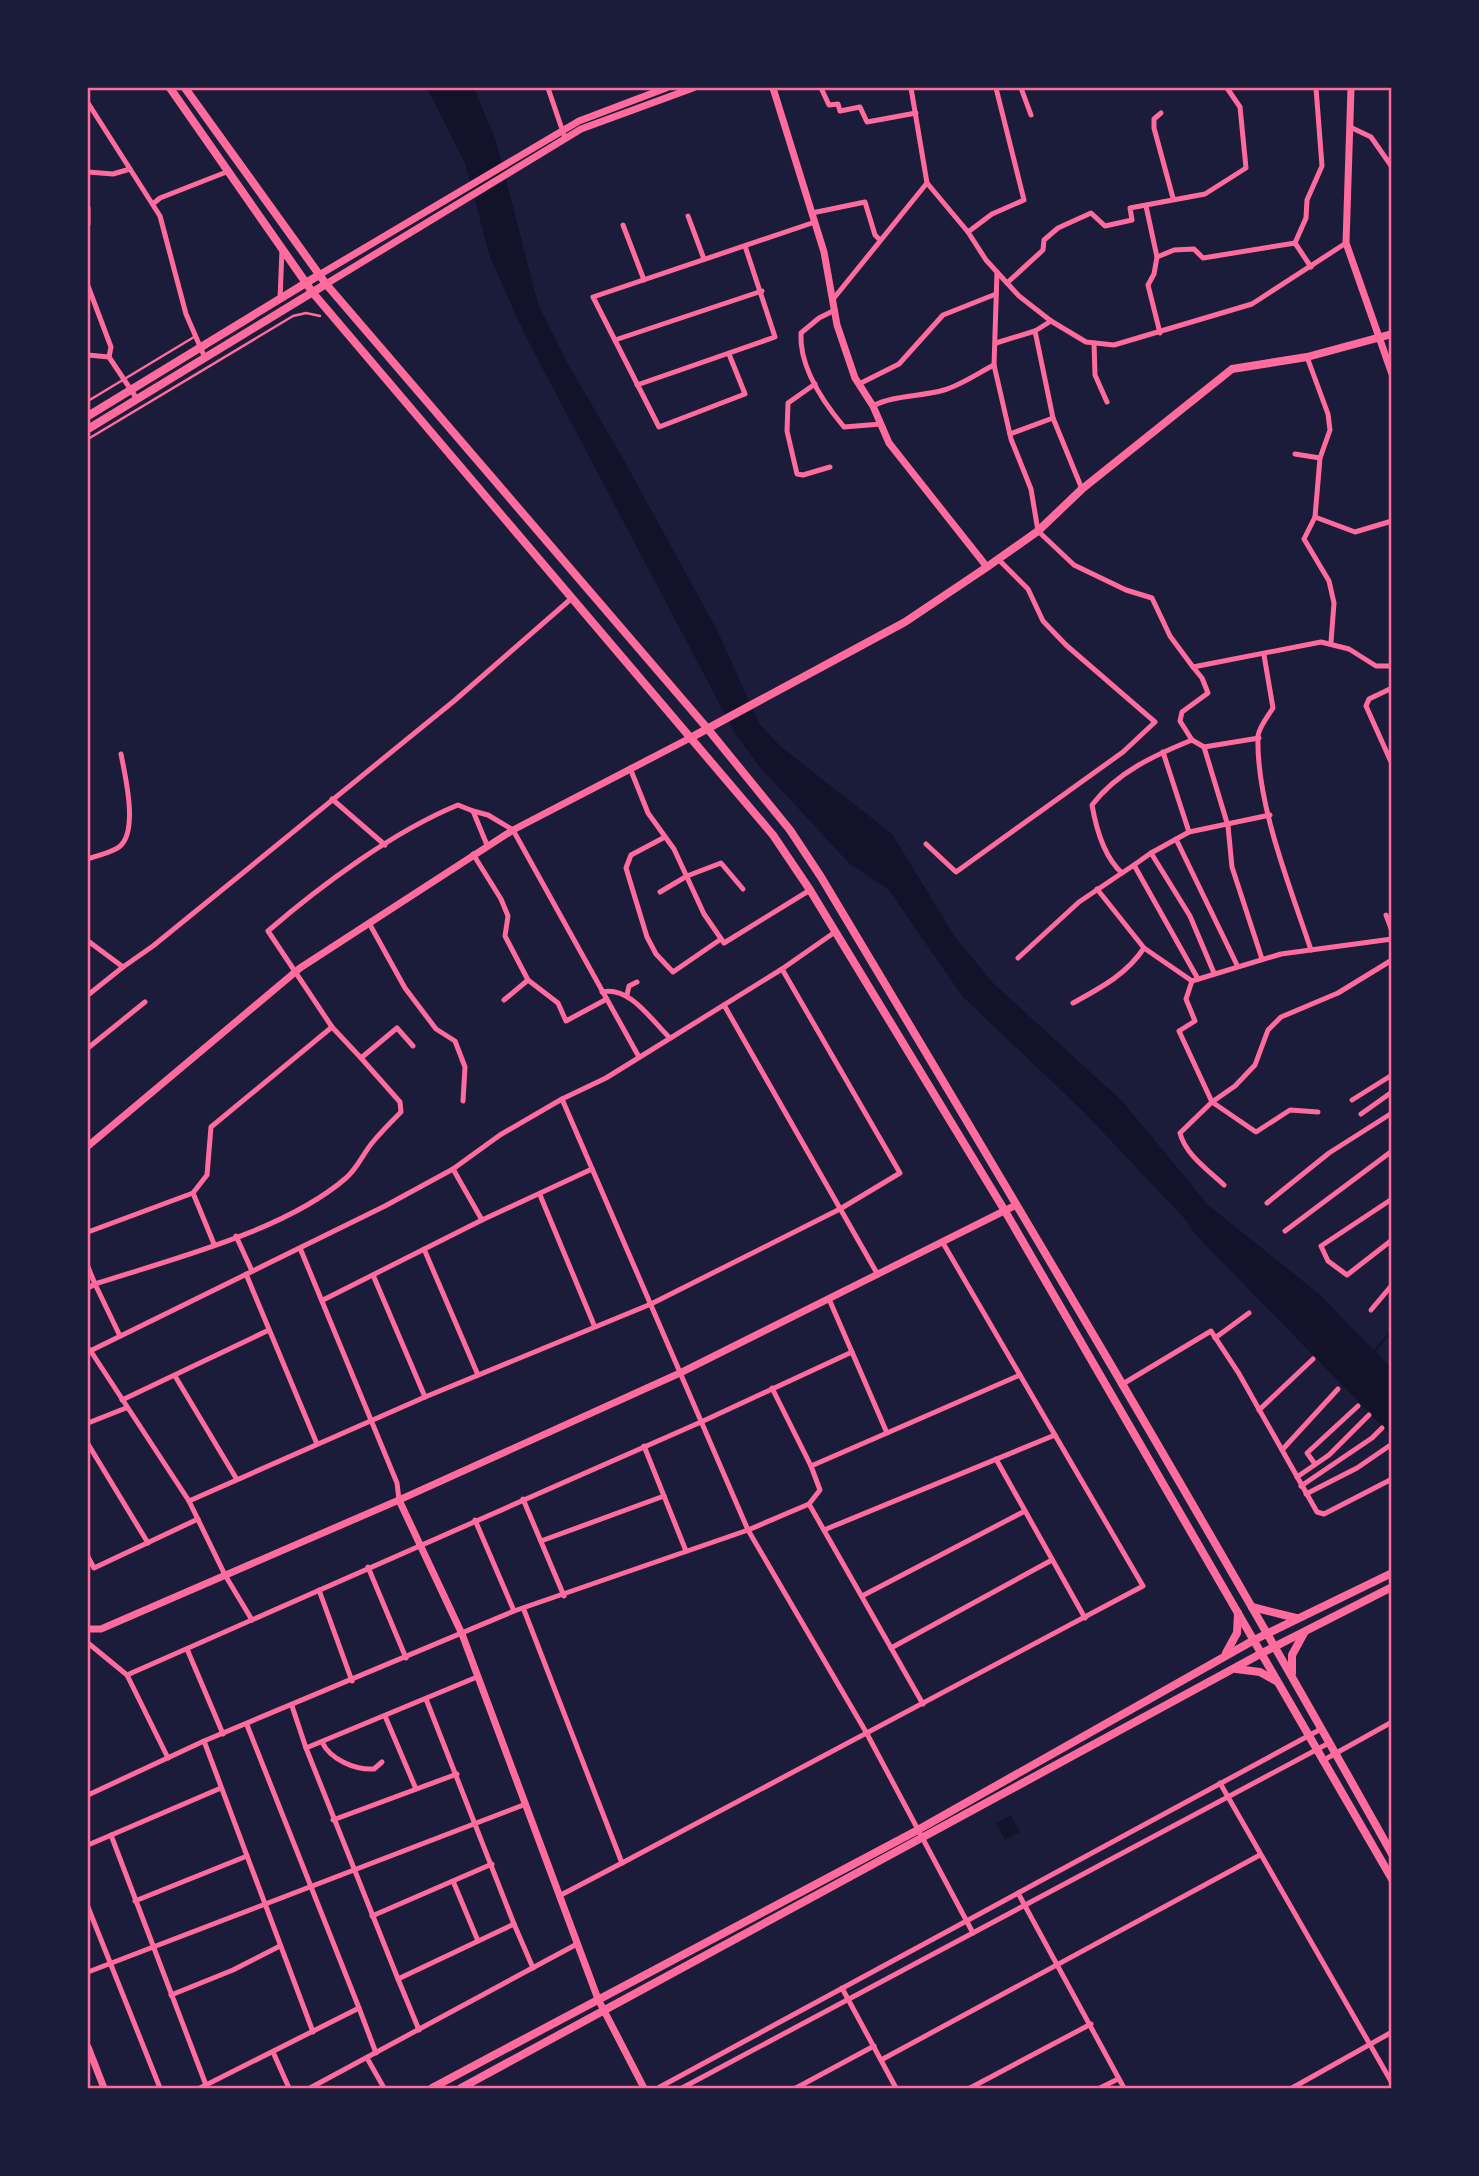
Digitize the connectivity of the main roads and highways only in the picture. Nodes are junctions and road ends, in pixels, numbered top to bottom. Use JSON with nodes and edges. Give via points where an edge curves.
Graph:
{"nodes":[{"id":1,"x":170,"y":88,"type":"edge"},
{"id":2,"x":185,"y":88,"type":"edge"},
{"id":3,"x":319,"y":275,"type":"junction"},
{"id":4,"x":307,"y":283,"type":"junction"},
{"id":5,"x":326,"y":284,"type":"junction"},
{"id":6,"x":313,"y":293,"type":"junction"},
{"id":7,"x":1391,"y":334,"type":"edge"},
{"id":8,"x":203,"y":354,"type":"junction"},
{"id":9,"x":88,"y":416,"type":"edge"},
{"id":10,"x":88,"y":429,"type":"edge"},
{"id":11,"x":707,"y":728,"type":"junction"},
{"id":12,"x":692,"y":737,"type":"junction"},
{"id":13,"x":1391,"y":1573,"type":"edge"},
{"id":14,"x":1391,"y":1587,"type":"edge"},
{"id":15,"x":1252,"y":1607,"type":"junction"},
{"id":16,"x":1238,"y":1613,"type":"junction"},
{"id":17,"x":1298,"y":1618,"type":"junction"},
{"id":18,"x":1306,"y":1630,"type":"junction"},
{"id":19,"x":1267,"y":1633,"type":"junction"},
{"id":20,"x":1254,"y":1640,"type":"junction"},
{"id":21,"x":1275,"y":1647,"type":"junction"},
{"id":22,"x":1262,"y":1653,"type":"junction"},
{"id":23,"x":1224,"y":1656,"type":"junction"},
{"id":24,"x":1233,"y":1669,"type":"junction"},
{"id":25,"x":1292,"y":1677,"type":"junction"},
{"id":26,"x":1279,"y":1683,"type":"junction"},
{"id":27,"x":1391,"y":1854,"type":"edge"},
{"id":28,"x":1391,"y":1879,"type":"edge"},
{"id":29,"x":432,"y":2088,"type":"edge"},
{"id":30,"x":461,"y":2088,"type":"edge"}],
"edges":[{"from":1,"to":4,"type":"main road"},
{"from":2,"to":3,"type":"main road"},
{"from":3,"to":4,"type":"main road"},
{"from":3,"to":5,"type":"main road"},
{"from":4,"to":6,"type":"main road"},
{"from":4,"to":8,"type":"main road"},
{"from":5,"to":6,"type":"main road"},
{"from":5,"to":11,"type":"main road"},
{"from":6,"to":8,"type":"main road"},
{"from":6,"to":12,"type":"main road"},
{"from":7,"to":11,"type":"main road","via":[[1307,357],[1232,369],[1082,489],[1038,531],[987,567],[905,622]]},
{"from":8,"to":9,"type":"main road"},
{"from":8,"to":10,"type":"main road"},
{"from":11,"to":12,"type":"main road"},
{"from":11,"to":15,"type":"main road","via":[[790,830],[821,877]]},
{"from":12,"to":16,"type":"main road","via":[[773,835],[810,890],[1005,1211]]},
{"from":13,"to":17,"type":"main road"},
{"from":14,"to":18,"type":"main road"},
{"from":15,"to":17,"type":"main road"},
{"from":15,"to":19,"type":"main road"},
{"from":16,"to":20,"type":"main road"},
{"from":16,"to":23,"type":"main road","via":[[1237,1633]]},
{"from":17,"to":19,"type":"main road"},
{"from":18,"to":21,"type":"main road"},
{"from":18,"to":25,"type":"main road","via":[[1292,1655]]},
{"from":19,"to":20,"type":"main road"},
{"from":19,"to":21,"type":"main road"},
{"from":20,"to":22,"type":"main road"},
{"from":20,"to":23,"type":"main road"},
{"from":21,"to":22,"type":"main road"},
{"from":21,"to":25,"type":"main road"},
{"from":22,"to":24,"type":"main road"},
{"from":22,"to":26,"type":"main road"},
{"from":23,"to":29,"type":"main road","via":[[916,1831]]},
{"from":24,"to":26,"type":"main road","via":[[1260,1672]]},
{"from":24,"to":30,"type":"main road"},
{"from":25,"to":27,"type":"main road"},
{"from":26,"to":28,"type":"main road"}]}
